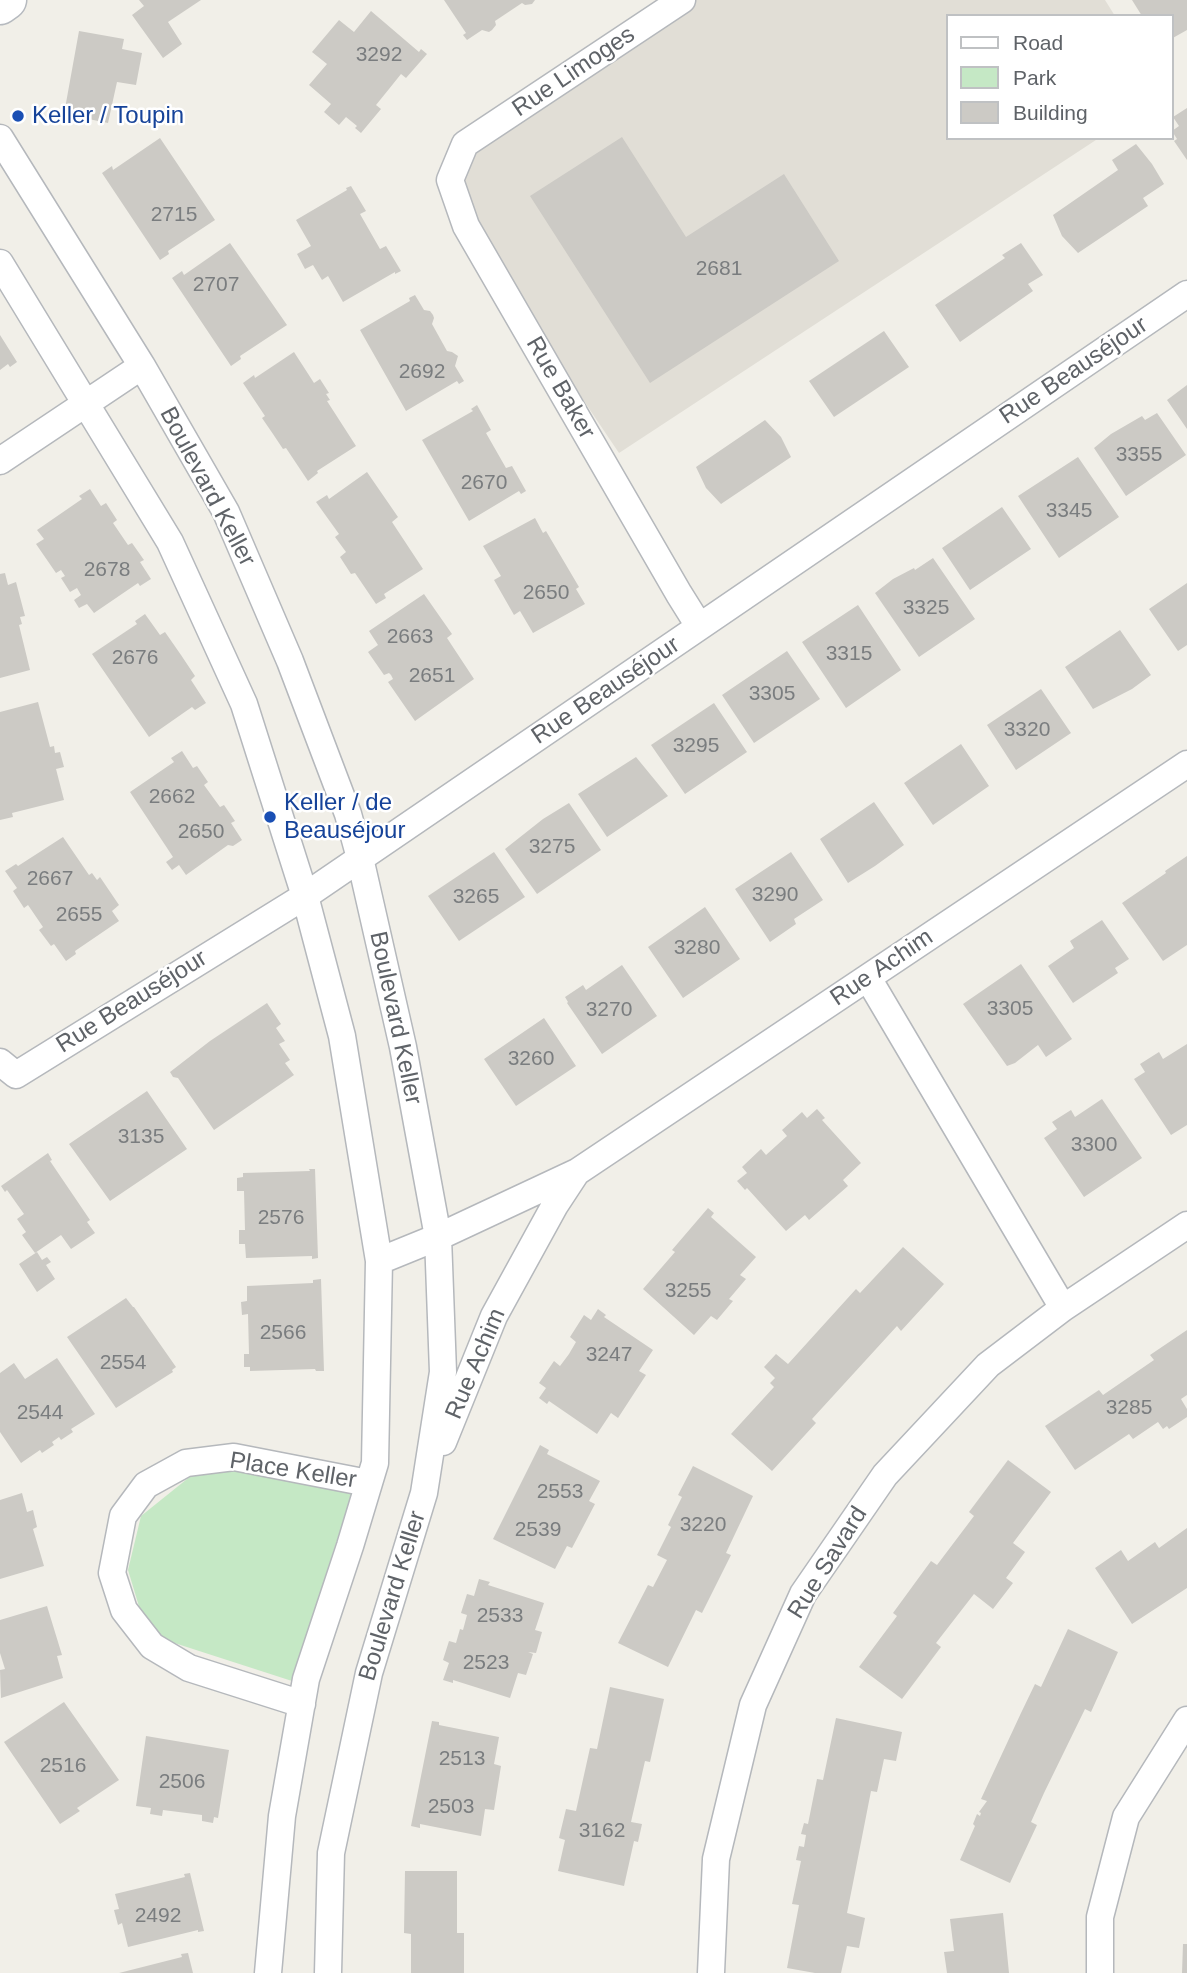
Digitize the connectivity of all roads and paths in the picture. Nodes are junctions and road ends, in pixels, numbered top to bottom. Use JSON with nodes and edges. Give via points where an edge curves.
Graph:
{"nodes":[{"id":1,"x":7,"y":0,"type":"edge"},
{"id":2,"x":682,"y":0,"type":"edge"},
{"id":3,"x":0,"y":5,"type":"edge"},
{"id":4,"x":0,"y":138,"type":"edge"},
{"id":5,"x":465,"y":144,"type":"joint"},
{"id":6,"x":0,"y":262,"type":"edge"},
{"id":7,"x":1187,"y":294,"type":"edge"},
{"id":8,"x":142,"y":366,"type":"junction"},
{"id":9,"x":86,"y":405,"type":"junction"},
{"id":10,"x":0,"y":461,"type":"edge"},
{"id":11,"x":699,"y":626,"type":"junction"},
{"id":12,"x":1187,"y":764,"type":"edge"},
{"id":13,"x":360,"y":858,"type":"junction"},
{"id":14,"x":305,"y":896,"type":"junction"},
{"id":15,"x":868,"y":978,"type":"junction"},
{"id":16,"x":8,"y":1068,"type":"edge"},
{"id":17,"x":577,"y":1171,"type":"junction"},
{"id":18,"x":1187,"y":1225,"type":"edge"},
{"id":19,"x":438,"y":1237,"type":"junction"},
{"id":20,"x":379,"y":1261,"type":"junction"},
{"id":21,"x":1063,"y":1308,"type":"junction"},
{"id":22,"x":368,"y":1483,"type":"junction"},
{"id":23,"x":425,"y":1488,"type":"junction"},
{"id":24,"x":302,"y":1704,"type":"junction"},
{"id":25,"x":1187,"y":1720,"type":"edge"},
{"id":26,"x":268,"y":1973,"type":"edge"},
{"id":27,"x":328,"y":1973,"type":"edge"},
{"id":28,"x":711,"y":1973,"type":"edge"},
{"id":29,"x":1100,"y":1973,"type":"edge"}],
"edges":[{"from":1,"to":3,"type":"street"},
{"from":2,"to":5,"type":"street","name":"Rue Limoges"},
{"from":4,"to":8,"type":"street","name":"Boulevard Keller"},
{"from":5,"to":11,"type":"street","name":"Rue Baker","via":[[450,180],[466,226]]},
{"from":6,"to":9,"type":"street"},
{"from":7,"to":11,"type":"street","name":"Rue Beauséjour"},
{"from":8,"to":9,"type":"street"},
{"from":8,"to":13,"type":"street","name":"Boulevard Keller","via":[[226,512],[290,661]]},
{"from":9,"to":10,"type":"street"},
{"from":9,"to":14,"type":"street","via":[[170,542],[244,704]]},
{"from":11,"to":13,"type":"street","name":"Rue Beauséjour"},
{"from":12,"to":15,"type":"street","name":"Rue Achim"},
{"from":13,"to":14,"type":"street","name":"Rue Beauséjour"},
{"from":13,"to":19,"type":"street","name":"Boulevard Keller","via":[[403,1047]]},
{"from":14,"to":16,"type":"street","name":"Rue Beauséjour"},
{"from":14,"to":20,"type":"street","via":[[342,1035]]},
{"from":15,"to":17,"type":"street","name":"Rue Achim"},
{"from":15,"to":21,"type":"street"},
{"from":17,"to":19,"type":"street","name":"Rue Achim"},
{"from":17,"to":23,"type":"street","name":"Rue Achim","via":[[494,1316]]},
{"from":18,"to":21,"type":"street","name":"Rue Savard"},
{"from":19,"to":20,"type":"street","name":"Rue Achim"},
{"from":19,"to":23,"type":"street","name":"Boulevard Keller","via":[[443,1372]]},
{"from":20,"to":22,"type":"street","via":[[374,1463]]},
{"from":21,"to":28,"type":"street","name":"Rue Savard","via":[[988,1365],[885,1475],[803,1594],[753,1706],[716,1859]]},
{"from":22,"to":24,"type":"street"},
{"from":22,"to":24,"type":"street","name":"Place Keller","via":[[234,1457],[186,1464],[146,1485],[123,1516],[112,1573],[124,1610],[152,1646],[189,1668]]},
{"from":23,"to":27,"type":"street","name":"Boulevard Keller","via":[[369,1673],[331,1853]]},
{"from":24,"to":26,"type":"street","via":[[282,1816]]},
{"from":25,"to":29,"type":"street","via":[[1126,1817],[1100,1917]]}]}
